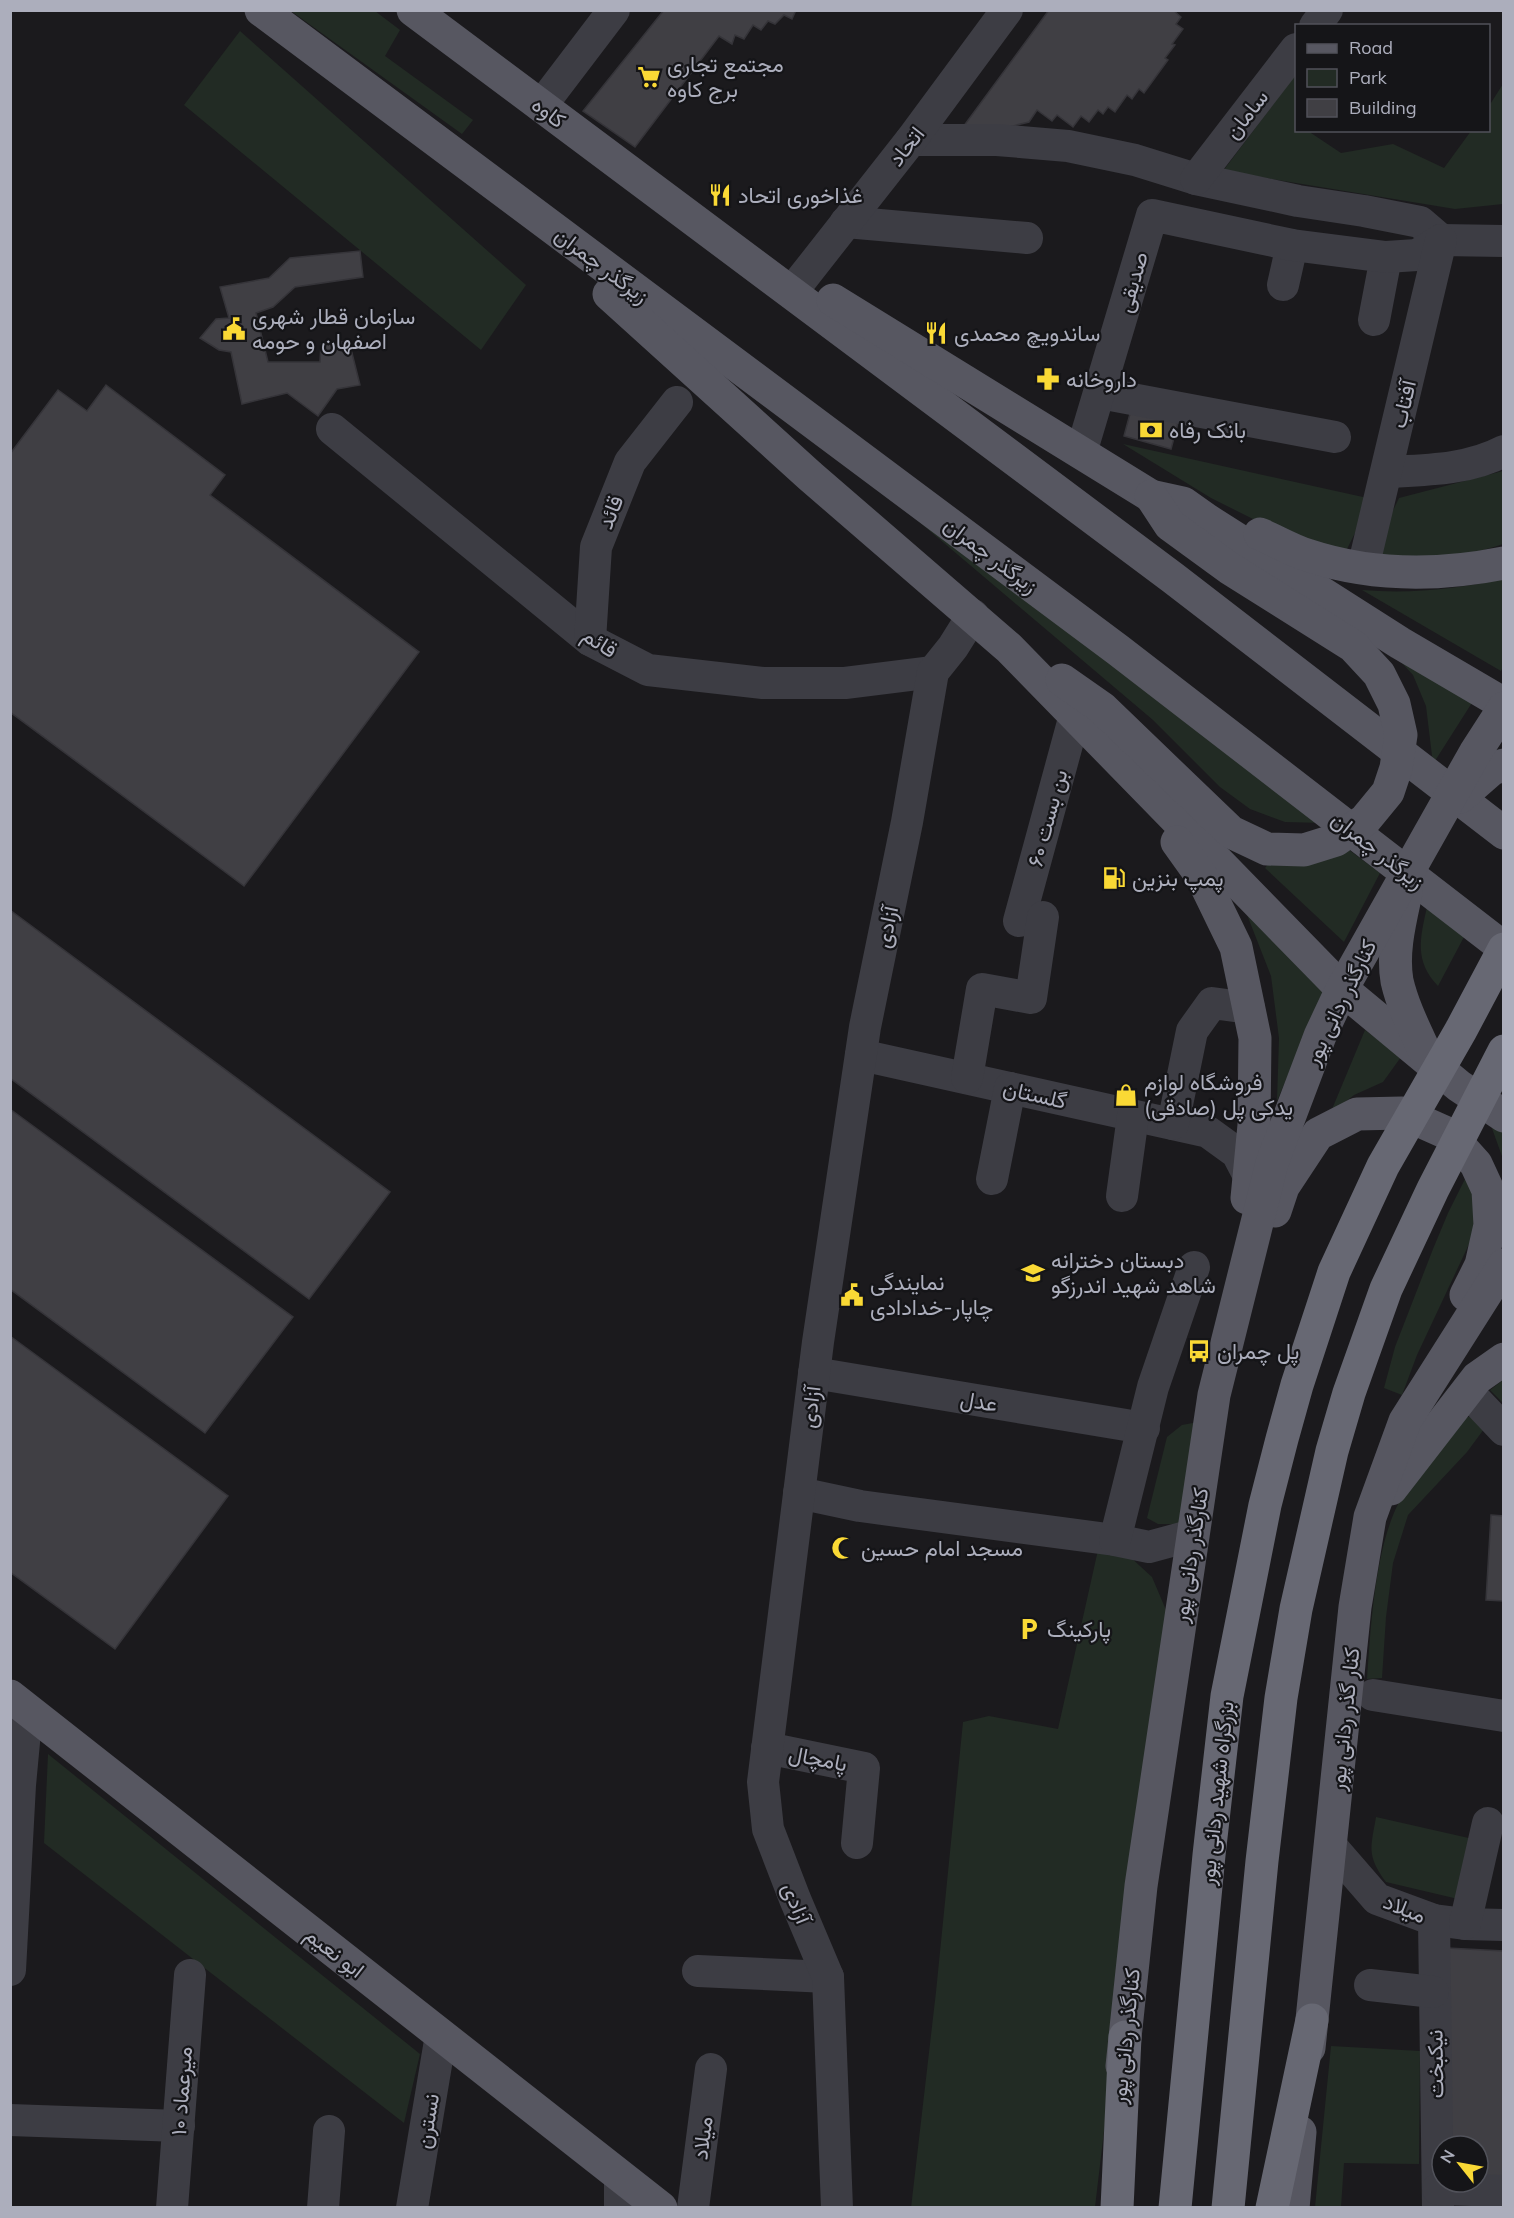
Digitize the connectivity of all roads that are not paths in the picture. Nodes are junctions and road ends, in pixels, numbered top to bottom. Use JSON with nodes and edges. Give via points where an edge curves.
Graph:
{"nodes":[{"id":1,"x":261,"y":10,"type":"edge"},
{"id":2,"x":413,"y":10,"type":"edge"},
{"id":3,"x":614,"y":10,"type":"edge"},
{"id":4,"x":1007,"y":10,"type":"edge"},
{"id":5,"x":1327,"y":10,"type":"edge"},
{"id":6,"x":1316,"y":24,"type":"edge"},
{"id":7,"x":1295,"y":50,"type":"edge"},
{"id":8,"x":541,"y":106,"type":"junction"},
{"id":9,"x":911,"y":140,"type":"junction"},
{"id":10,"x":474,"y":170,"type":"junction"},
{"id":11,"x":1196,"y":179,"type":"junction"},
{"id":12,"x":684,"y":213,"type":"junction"},
{"id":13,"x":846,"y":222,"type":"junction"},
{"id":14,"x":1027,"y":238,"type":"dead end"},
{"id":15,"x":1441,"y":240,"type":"junction"},
{"id":16,"x":1503,"y":241,"type":"edge"},
{"id":17,"x":1292,"y":244,"type":"junction"},
{"id":18,"x":1386,"y":257,"type":"junction"},
{"id":19,"x":801,"y":280,"type":"junction"},
{"id":20,"x":1283,"y":285,"type":"dead end"},
{"id":21,"x":1374,"y":320,"type":"dead end"},
{"id":22,"x":1100,"y":393,"type":"junction"},
{"id":23,"x":677,"y":402,"type":"dead end"},
{"id":24,"x":332,"y":429,"type":"dead end"},
{"id":25,"x":1335,"y":437,"type":"dead end"},
{"id":26,"x":1503,"y":451,"type":"edge"},
{"id":27,"x":1081,"y":453,"type":"junction"},
{"id":28,"x":1387,"y":472,"type":"junction"},
{"id":29,"x":1151,"y":496,"type":"junction"},
{"id":30,"x":1207,"y":520,"type":"junction"},
{"id":31,"x":1503,"y":563,"type":"edge"},
{"id":32,"x":1363,"y":568,"type":"junction"},
{"id":33,"x":973,"y":615,"type":"junction"},
{"id":34,"x":590,"y":640,"type":"junction"},
{"id":35,"x":933,"y":672,"type":"junction"},
{"id":36,"x":1503,"y":704,"type":"edge"},
{"id":37,"x":1503,"y":708,"type":"edge"},
{"id":38,"x":1075,"y":715,"type":"junction"},
{"id":39,"x":1121,"y":762,"type":"junction"},
{"id":40,"x":1490,"y":762,"type":"edge"},
{"id":41,"x":1503,"y":833,"type":"edge"},
{"id":42,"x":1387,"y":932,"type":"junction"},
{"id":43,"x":1503,"y":948,"type":"edge"},
{"id":44,"x":1342,"y":989,"type":"junction"},
{"id":45,"x":1249,"y":1008,"type":"junction"},
{"id":46,"x":1503,"y":1051,"type":"edge"},
{"id":47,"x":861,"y":1055,"type":"junction"},
{"id":48,"x":1429,"y":1062,"type":"junction"},
{"id":49,"x":967,"y":1078,"type":"junction"},
{"id":50,"x":1010,"y":1088,"type":"junction"},
{"id":51,"x":1471,"y":1094,"type":"junction"},
{"id":52,"x":1503,"y":1100,"type":"edge"},
{"id":53,"x":1254,"y":1110,"type":"junction"},
{"id":54,"x":1133,"y":1116,"type":"junction"},
{"id":55,"x":1503,"y":1116,"type":"edge"},
{"id":56,"x":1173,"y":1124,"type":"junction"},
{"id":57,"x":1208,"y":1132,"type":"junction"},
{"id":58,"x":1249,"y":1176,"type":"junction"},
{"id":59,"x":993,"y":1179,"type":"dead end"},
{"id":60,"x":1122,"y":1196,"type":"dead end"},
{"id":61,"x":1503,"y":1265,"type":"edge"},
{"id":62,"x":1194,"y":1267,"type":"dead end"},
{"id":63,"x":1503,"y":1359,"type":"edge"},
{"id":64,"x":814,"y":1373,"type":"junction"},
{"id":65,"x":1467,"y":1391,"type":"junction"},
{"id":66,"x":1214,"y":1395,"type":"junction"},
{"id":67,"x":1405,"y":1421,"type":"junction"},
{"id":68,"x":1144,"y":1428,"type":"junction"},
{"id":69,"x":1503,"y":1430,"type":"edge"},
{"id":70,"x":799,"y":1494,"type":"junction"},
{"id":71,"x":1370,"y":1517,"type":"junction"},
{"id":72,"x":1193,"y":1534,"type":"junction"},
{"id":73,"x":1115,"y":1540,"type":"junction"},
{"id":74,"x":1149,"y":1547,"type":"junction"},
{"id":75,"x":1186,"y":1580,"type":"junction"},
{"id":76,"x":1373,"y":1695,"type":"dead end"},
{"id":77,"x":19,"y":1703,"type":"edge"},
{"id":78,"x":1503,"y":1716,"type":"edge"},
{"id":79,"x":767,"y":1748,"type":"junction"},
{"id":80,"x":1488,"y":1823,"type":"dead end"},
{"id":81,"x":857,"y":1843,"type":"dead end"},
{"id":82,"x":1331,"y":1846,"type":"junction"},
{"id":83,"x":1434,"y":1920,"type":"junction"},
{"id":84,"x":1465,"y":1924,"type":"junction"},
{"id":85,"x":1503,"y":1924,"type":"edge"},
{"id":86,"x":10,"y":1970,"type":"edge"},
{"id":87,"x":698,"y":1971,"type":"dead end"},
{"id":88,"x":190,"y":1975,"type":"dead end"},
{"id":89,"x":828,"y":1977,"type":"junction"},
{"id":90,"x":1370,"y":1985,"type":"dead end"},
{"id":91,"x":1433,"y":1992,"type":"junction"},
{"id":92,"x":1312,"y":2020,"type":"junction"},
{"id":93,"x":441,"y":2035,"type":"junction"},
{"id":94,"x":1125,"y":2037,"type":"junction"},
{"id":95,"x":711,"y":2069,"type":"dead end"},
{"id":96,"x":10,"y":2120,"type":"edge"},
{"id":97,"x":179,"y":2126,"type":"junction"},
{"id":98,"x":329,"y":2131,"type":"dead end"},
{"id":99,"x":1503,"y":2191,"type":"edge"},
{"id":100,"x":620,"y":2192,"type":"edge"},
{"id":101,"x":1438,"y":2198,"type":"edge"},
{"id":102,"x":172,"y":2208,"type":"edge"},
{"id":103,"x":323,"y":2208,"type":"edge"},
{"id":104,"x":412,"y":2208,"type":"edge"},
{"id":105,"x":661,"y":2208,"type":"edge"},
{"id":106,"x":693,"y":2208,"type":"edge"},
{"id":107,"x":837,"y":2208,"type":"edge"},
{"id":108,"x":1106,"y":2208,"type":"edge"},
{"id":109,"x":1117,"y":2208,"type":"edge"},
{"id":110,"x":1175,"y":2208,"type":"edge"},
{"id":111,"x":1228,"y":2208,"type":"edge"},
{"id":112,"x":1272,"y":2208,"type":"edge"},
{"id":113,"x":1293,"y":2208,"type":"edge"}],
"edges":[{"from":1,"to":10,"type":"main road"},
{"from":2,"to":8,"type":"main road","name":"کاوه"},
{"from":3,"to":8,"type":"street"},
{"from":4,"to":9,"type":"street","name":"اتحاد"},
{"from":5,"to":6,"type":"street"},
{"from":7,"to":11,"type":"street","name":"سامان"},
{"from":8,"to":12,"type":"main road","name":"کاوه"},
{"from":9,"to":11,"type":"street","via":[[997,140],[1068,146],[1135,160]]},
{"from":9,"to":13,"type":"street","name":"اتحاد"},
{"from":10,"to":33,"type":"main road","via":[[810,476]]},
{"from":10,"to":43,"type":"main road","name":"زیرگذر چمران","via":[[1119,650]]},
{"from":11,"to":15,"type":"street","via":[[1420,222]]},
{"from":12,"to":19,"type":"main road"},
{"from":12,"to":41,"type":"main road","via":[[1173,578]]},
{"from":13,"to":14,"type":"street"},
{"from":13,"to":19,"type":"street","name":"اتحاد"},
{"from":15,"to":16,"type":"street"},
{"from":15,"to":18,"type":"street","via":[[1417,255]]},
{"from":15,"to":28,"type":"street","name":"آفتاب"},
{"from":17,"to":18,"type":"street"},
{"from":17,"to":20,"type":"street"},
{"from":17,"to":22,"type":"street","name":"صدیقی","via":[[1152,215]]},
{"from":18,"to":21,"type":"street"},
{"from":19,"to":27,"type":"main road"},
{"from":22,"to":25,"type":"street"},
{"from":22,"to":27,"type":"street","name":"صدیقی"},
{"from":23,"to":34,"type":"street","name":"قائد","via":[[630,462],[596,547]]},
{"from":24,"to":34,"type":"street","name":"قائم"},
{"from":26,"to":28,"type":"street","via":[[1440,470]]},
{"from":27,"to":29,"type":"main road"},
{"from":28,"to":32,"type":"street","name":"آفتاب"},
{"from":29,"to":30,"type":"main road","via":[[1183,503]]},
{"from":29,"to":33,"type":"main road","via":[[1170,525],[1229,568],[1353,646],[1379,675],[1394,704],[1401,735],[1396,768],[1388,792],[1365,820],[1336,840],[1304,850],[1267,849],[1231,832],[1102,708]]},
{"from":30,"to":32,"type":"main road","via":[[1243,526],[1306,555]]},
{"from":30,"to":36,"type":"main road"},
{"from":31,"to":32,"type":"main road","via":[[1416,573]]},
{"from":33,"to":35,"type":"street","name":"آزادی"},
{"from":33,"to":38,"type":"main road"},
{"from":34,"to":35,"type":"street","name":"قائم","via":[[648,670],[763,683],[845,683]]},
{"from":35,"to":47,"type":"street","name":"آزادی"},
{"from":37,"to":40,"type":"main road"},
{"from":38,"to":39,"type":"main road"},
{"from":38,"to":49,"type":"street","name":"بن بست ۶۰","via":[[1031,919],[1031,998],[982,989]]},
{"from":39,"to":44,"type":"main road"},
{"from":39,"to":45,"type":"main road","via":[[1202,877],[1236,947]]},
{"from":40,"to":42,"type":"main road","via":[[1432,828],[1412,865]]},
{"from":42,"to":44,"type":"main road","name":"کنارگذر ردانی پور"},
{"from":42,"to":48,"type":"main road","via":[[1404,1007]]},
{"from":43,"to":110,"type":"highway","name":"بزرگراه شهید ردانی پور","via":[[1383,1166],[1334,1272],[1297,1385],[1265,1505],[1227,1696]]},
{"from":44,"to":48,"type":"main road"},
{"from":44,"to":66,"type":"main road","name":"کنارگذر ردانی پور","via":[[1272,1163]]},
{"from":45,"to":53,"type":"main road","via":[[1255,1038]]},
{"from":45,"to":56,"type":"street","via":[[1212,1003],[1192,1031]]},
{"from":46,"to":111,"type":"highway","via":[[1386,1289],[1332,1451],[1296,1609],[1281,1698]]},
{"from":47,"to":49,"type":"street","name":"گلستان"},
{"from":47,"to":64,"type":"street","name":"آزادی"},
{"from":48,"to":51,"type":"main road"},
{"from":49,"to":50,"type":"street","name":"گلستان"},
{"from":50,"to":54,"type":"street","name":"گلستان"},
{"from":50,"to":59,"type":"street"},
{"from":51,"to":52,"type":"main road"},
{"from":51,"to":55,"type":"main road"},
{"from":53,"to":57,"type":"street","via":[[1233,1125]]},
{"from":53,"to":58,"type":"main road"},
{"from":54,"to":56,"type":"street","name":"گلستان"},
{"from":54,"to":60,"type":"street"},
{"from":56,"to":57,"type":"street","name":"گلستان"},
{"from":57,"to":58,"type":"street","via":[[1237,1153]]},
{"from":58,"to":66,"type":"main road"},
{"from":61,"to":67,"type":"main road","name":"کنار گذر ردانی پور"},
{"from":62,"to":68,"type":"street","via":[[1153,1387]]},
{"from":63,"to":65,"type":"main road","via":[[1477,1378]]},
{"from":64,"to":68,"type":"street","name":"عدل"},
{"from":64,"to":70,"type":"street","name":"آزادی"},
{"from":65,"to":69,"type":"street"},
{"from":65,"to":71,"type":"main road"},
{"from":66,"to":67,"type":"main road","via":[[1283,1187],[1318,1134],[1357,1114],[1402,1113],[1449,1134],[1476,1164],[1488,1190],[1490,1225],[1480,1265]]},
{"from":66,"to":72,"type":"main road","name":"کنارگذر ردانی پور"},
{"from":67,"to":71,"type":"main road","name":"کنار گذر ردانی پور"},
{"from":68,"to":73,"type":"street"},
{"from":70,"to":73,"type":"street","via":[[860,1506]]},
{"from":70,"to":79,"type":"street","name":"آزادی"},
{"from":71,"to":82,"type":"main road","name":"کنار گذر ردانی پور","via":[[1356,1607]]},
{"from":72,"to":74,"type":"street"},
{"from":72,"to":75,"type":"main road","name":"کنارگذر ردانی پور"},
{"from":73,"to":74,"type":"street"},
{"from":74,"to":75,"type":"street"},
{"from":75,"to":94,"type":"main road","name":"کنارگذر ردانی پور","via":[[1141,1886]]},
{"from":76,"to":78,"type":"street"},
{"from":77,"to":86,"type":"street","via":[[20,1785]]},
{"from":77,"to":93,"type":"main road","name":"ابو نعیم"},
{"from":79,"to":81,"type":"street","name":"پامچال","via":[[864,1768]]},
{"from":79,"to":89,"type":"street","name":"آزادی","via":[[763,1782],[768,1829]]},
{"from":80,"to":84,"type":"street"},
{"from":82,"to":83,"type":"street","name":"میلاد","via":[[1377,1899]]},
{"from":82,"to":92,"type":"main road","name":"کنار گذر ردانی پور"},
{"from":83,"to":84,"type":"street","name":"میلاد"},
{"from":83,"to":91,"type":"street","name":"نیکبخت"},
{"from":84,"to":85,"type":"street","name":"میلاد"},
{"from":87,"to":89,"type":"street"},
{"from":88,"to":97,"type":"street","name":"میرعماد ۱۰"},
{"from":89,"to":107,"type":"street","name":"آزادی"},
{"from":90,"to":91,"type":"street"},
{"from":91,"to":101,"type":"street","name":"نیکبخت"},
{"from":92,"to":112,"type":"highway"},
{"from":92,"to":113,"type":"main road","name":"کنار گذر ردانی پور"},
{"from":93,"to":100,"type":"main road","name":"ابو نعیم"},
{"from":93,"to":104,"type":"street","name":"نسترن"},
{"from":94,"to":108,"type":"main road","name":"کنارگذر ردانی پور"},
{"from":94,"to":109,"type":"highway"},
{"from":95,"to":106,"type":"street","name":"میلاد"},
{"from":96,"to":97,"type":"street"},
{"from":97,"to":102,"type":"street","name":"میرعماد ۱۰"},
{"from":98,"to":103,"type":"street"},
{"from":99,"to":101,"type":"street"},
{"from":100,"to":105,"type":"main road","name":"ابو نعیم"}]}
